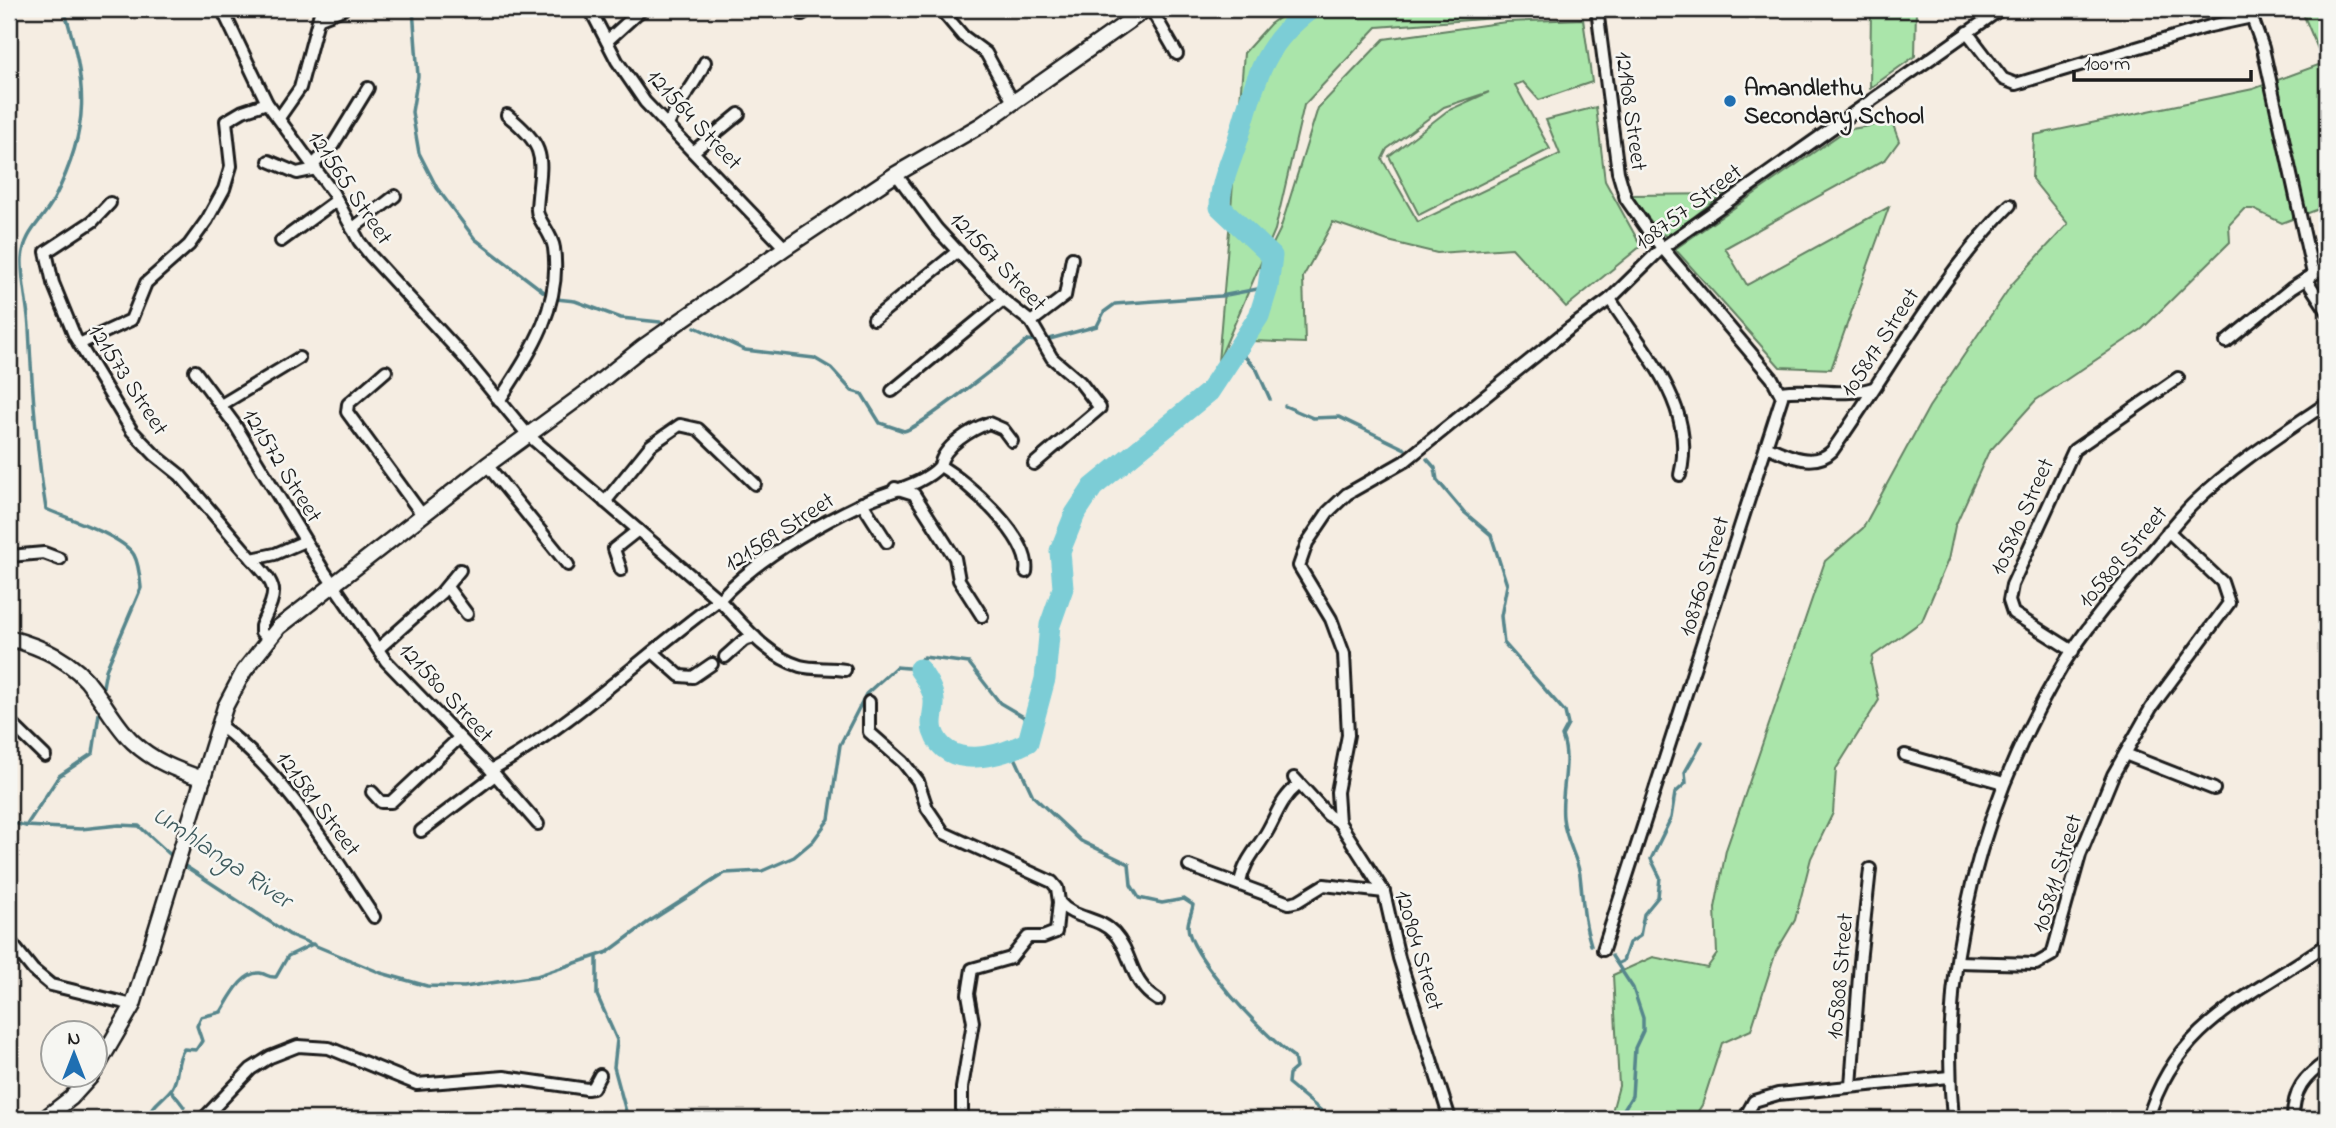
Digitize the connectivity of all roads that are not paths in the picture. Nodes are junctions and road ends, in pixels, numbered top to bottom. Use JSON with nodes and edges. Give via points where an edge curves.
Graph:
{"nodes":[{"id":1,"x":222,"y":9,"type":"edge"},
{"id":2,"x":343,"y":9,"type":"edge"},
{"id":3,"x":590,"y":9,"type":"edge"},
{"id":4,"x":642,"y":9,"type":"edge"},
{"id":5,"x":934,"y":9,"type":"edge"},
{"id":6,"x":1146,"y":9,"type":"edge"},
{"id":7,"x":1151,"y":9,"type":"edge"},
{"id":8,"x":1597,"y":9,"type":"edge"},
{"id":9,"x":2001,"y":9,"type":"edge"},
{"id":10,"x":320,"y":13,"type":"edge"},
{"id":11,"x":2250,"y":13,"type":"edge"},
{"id":12,"x":1967,"y":32,"type":"junction"},
{"id":13,"x":607,"y":41,"type":"junction"},
{"id":14,"x":1177,"y":54,"type":"dead end"},
{"id":15,"x":705,"y":62,"type":"dead end"},
{"id":16,"x":368,"y":88,"type":"dead end"},
{"id":17,"x":1013,"y":102,"type":"junction"},
{"id":18,"x":267,"y":103,"type":"junction"},
{"id":19,"x":739,"y":114,"type":"dead end"},
{"id":20,"x":507,"y":115,"type":"dead end"},
{"id":21,"x":279,"y":118,"type":"junction"},
{"id":22,"x":668,"y":125,"type":"junction"},
{"id":23,"x":694,"y":151,"type":"junction"},
{"id":24,"x":269,"y":160,"type":"dead end"},
{"id":25,"x":314,"y":167,"type":"junction"},
{"id":26,"x":896,"y":174,"type":"junction"},
{"id":27,"x":395,"y":196,"type":"dead end"},
{"id":28,"x":338,"y":200,"type":"junction"},
{"id":29,"x":110,"y":203,"type":"dead end"},
{"id":30,"x":2010,"y":205,"type":"dead end"},
{"id":31,"x":352,"y":229,"type":"junction"},
{"id":32,"x":281,"y":241,"type":"dead end"},
{"id":33,"x":785,"y":248,"type":"junction"},
{"id":34,"x":1662,"y":248,"type":"junction"},
{"id":35,"x":958,"y":251,"type":"junction"},
{"id":36,"x":1072,"y":258,"type":"dead end"},
{"id":37,"x":2327,"y":267,"type":"edge"},
{"id":38,"x":2310,"y":277,"type":"junction"},
{"id":39,"x":1610,"y":299,"type":"junction"},
{"id":40,"x":1003,"y":300,"type":"junction"},
{"id":41,"x":2327,"y":311,"type":"edge"},
{"id":42,"x":874,"y":319,"type":"dead end"},
{"id":43,"x":1031,"y":322,"type":"junction"},
{"id":44,"x":2226,"y":342,"type":"dead end"},
{"id":45,"x":79,"y":344,"type":"junction"},
{"id":46,"x":299,"y":358,"type":"dead end"},
{"id":47,"x":195,"y":371,"type":"dead end"},
{"id":48,"x":386,"y":372,"type":"dead end"},
{"id":49,"x":2178,"y":378,"type":"dead end"},
{"id":50,"x":1873,"y":388,"type":"junction"},
{"id":51,"x":892,"y":391,"type":"dead end"},
{"id":52,"x":1781,"y":392,"type":"junction"},
{"id":53,"x":499,"y":401,"type":"junction"},
{"id":54,"x":2327,"y":403,"type":"edge"},
{"id":55,"x":220,"y":405,"type":"junction"},
{"id":56,"x":528,"y":435,"type":"junction"},
{"id":57,"x":1012,"y":441,"type":"dead end"},
{"id":58,"x":1766,"y":446,"type":"junction"},
{"id":59,"x":1034,"y":464,"type":"dead end"},
{"id":60,"x":487,"y":465,"type":"junction"},
{"id":61,"x":940,"y":466,"type":"junction"},
{"id":62,"x":1680,"y":475,"type":"dead end"},
{"id":63,"x":755,"y":484,"type":"dead end"},
{"id":64,"x":895,"y":488,"type":"junction"},
{"id":65,"x":605,"y":502,"type":"junction"},
{"id":66,"x":862,"y":503,"type":"junction"},
{"id":67,"x":423,"y":516,"type":"junction"},
{"id":68,"x":638,"y":530,"type":"junction"},
{"id":69,"x":2168,"y":531,"type":"junction"},
{"id":70,"x":305,"y":541,"type":"junction"},
{"id":71,"x":887,"y":542,"type":"dead end"},
{"id":72,"x":9,"y":556,"type":"edge"},
{"id":73,"x":60,"y":559,"type":"dead end"},
{"id":74,"x":252,"y":559,"type":"junction"},
{"id":75,"x":568,"y":565,"type":"dead end"},
{"id":76,"x":460,"y":570,"type":"dead end"},
{"id":77,"x":621,"y":570,"type":"dead end"},
{"id":78,"x":1026,"y":572,"type":"dead end"},
{"id":79,"x":332,"y":583,"type":"junction"},
{"id":80,"x":447,"y":587,"type":"junction"},
{"id":81,"x":719,"y":600,"type":"junction"},
{"id":82,"x":467,"y":614,"type":"dead end"},
{"id":83,"x":982,"y":616,"type":"dead end"},
{"id":84,"x":755,"y":637,"type":"junction"},
{"id":85,"x":9,"y":638,"type":"edge"},
{"id":86,"x":268,"y":639,"type":"junction"},
{"id":87,"x":378,"y":649,"type":"junction"},
{"id":88,"x":2073,"y":650,"type":"junction"},
{"id":89,"x":653,"y":652,"type":"junction"},
{"id":90,"x":725,"y":657,"type":"dead end"},
{"id":91,"x":712,"y":664,"type":"dead end"},
{"id":92,"x":845,"y":670,"type":"dead end"},
{"id":93,"x":869,"y":702,"type":"dead end"},
{"id":94,"x":9,"y":721,"type":"edge"},
{"id":95,"x":219,"y":725,"type":"junction"},
{"id":96,"x":459,"y":738,"type":"junction"},
{"id":97,"x":2125,"y":754,"type":"junction"},
{"id":98,"x":1905,"y":755,"type":"dead end"},
{"id":99,"x":45,"y":756,"type":"dead end"},
{"id":100,"x":493,"y":772,"type":"junction"},
{"id":101,"x":203,"y":779,"type":"junction"},
{"id":102,"x":2004,"y":783,"type":"junction"},
{"id":103,"x":2214,"y":789,"type":"dead end"},
{"id":104,"x":372,"y":792,"type":"dead end"},
{"id":105,"x":1339,"y":822,"type":"junction"},
{"id":106,"x":538,"y":824,"type":"dead end"},
{"id":107,"x":421,"y":831,"type":"dead end"},
{"id":108,"x":1189,"y":866,"type":"dead end"},
{"id":109,"x":1870,"y":869,"type":"dead end"},
{"id":110,"x":1240,"y":883,"type":"junction"},
{"id":111,"x":1384,"y":892,"type":"junction"},
{"id":112,"x":1059,"y":902,"type":"junction"},
{"id":113,"x":374,"y":917,"type":"dead end"},
{"id":114,"x":9,"y":940,"type":"edge"},
{"id":115,"x":2327,"y":944,"type":"edge"},
{"id":116,"x":1603,"y":950,"type":"dead end"},
{"id":117,"x":1957,"y":962,"type":"junction"},
{"id":118,"x":1158,"y":1000,"type":"dead end"},
{"id":119,"x":133,"y":1005,"type":"junction"},
{"id":120,"x":108,"y":1048,"type":"edge"},
{"id":121,"x":2327,"y":1060,"type":"edge"},
{"id":122,"x":600,"y":1075,"type":"dead end"},
{"id":123,"x":1949,"y":1077,"type":"junction"},
{"id":124,"x":1851,"y":1086,"type":"junction"},
{"id":125,"x":78,"y":1090,"type":"edge"},
{"id":126,"x":44,"y":1119,"type":"edge"},
{"id":127,"x":203,"y":1119,"type":"edge"},
{"id":128,"x":962,"y":1119,"type":"edge"},
{"id":129,"x":1450,"y":1119,"type":"edge"},
{"id":130,"x":1744,"y":1119,"type":"edge"},
{"id":131,"x":1953,"y":1119,"type":"edge"},
{"id":132,"x":2148,"y":1119,"type":"edge"},
{"id":133,"x":2293,"y":1119,"type":"edge"}],
"edges":[{"from":1,"to":18,"type":"street","name":"121565 Street"},
{"from":2,"to":10,"type":"street"},
{"from":3,"to":13,"type":"street","name":"121564 Street"},
{"from":4,"to":13,"type":"street"},
{"from":5,"to":17,"type":"street","via":[[942,11],[963,36],[986,53]]},
{"from":6,"to":17,"type":"street"},
{"from":7,"to":14,"type":"street"},
{"from":8,"to":34,"type":"street","name":"121908 Street","via":[[1622,189]]},
{"from":9,"to":12,"type":"street","name":"108757 Street"},
{"from":10,"to":21,"type":"street","via":[[300,88]]},
{"from":11,"to":12,"type":"street","via":[[2015,84],[2003,79]]},
{"from":11,"to":38,"type":"street","via":[[2263,48]]},
{"from":12,"to":34,"type":"street","name":"108757 Street"},
{"from":13,"to":22,"type":"street","name":"121564 Street","via":[[628,79]]},
{"from":15,"to":22,"type":"street"},
{"from":16,"to":25,"type":"street"},
{"from":17,"to":26,"type":"street"},
{"from":18,"to":21,"type":"street","name":"121565 Street"},
{"from":18,"to":45,"type":"street","via":[[226,121],[232,154],[228,177],[216,206],[190,245],[146,283],[126,325]]},
{"from":19,"to":23,"type":"street"},
{"from":20,"to":53,"type":"street","via":[[536,146],[542,167],[537,214],[552,238],[556,265],[543,328]]},
{"from":21,"to":25,"type":"street","name":"121565 Street"},
{"from":22,"to":23,"type":"street","name":"121564 Street"},
{"from":23,"to":33,"type":"street","name":"121564 Street"},
{"from":24,"to":25,"type":"street","via":[[297,173]]},
{"from":25,"to":28,"type":"street","name":"121565 Street"},
{"from":26,"to":33,"type":"street"},
{"from":26,"to":35,"type":"street","name":"121567 Street"},
{"from":27,"to":31,"type":"street"},
{"from":28,"to":31,"type":"street","name":"121565 Street"},
{"from":28,"to":32,"type":"street"},
{"from":29,"to":45,"type":"street","name":"121573 Street","via":[[93,221],[46,252],[63,310]]},
{"from":30,"to":50,"type":"street","name":"105817 Street","via":[[1950,274]]},
{"from":31,"to":53,"type":"street","name":"121565 Street","via":[[370,256]]},
{"from":33,"to":56,"type":"street"},
{"from":34,"to":39,"type":"street","name":"108757 Street"},
{"from":34,"to":52,"type":"street"},
{"from":35,"to":40,"type":"street","name":"121567 Street"},
{"from":35,"to":42,"type":"street"},
{"from":36,"to":43,"type":"street","via":[[1065,296]]},
{"from":37,"to":38,"type":"street"},
{"from":38,"to":41,"type":"street"},
{"from":38,"to":44,"type":"street"},
{"from":39,"to":62,"type":"street","via":[[1664,378],[1682,425],[1685,444]]},
{"from":39,"to":105,"type":"street","name":"108757 Street","via":[[1397,467],[1347,494],[1307,544],[1299,566],[1331,619],[1344,654],[1348,735],[1337,792]]},
{"from":40,"to":43,"type":"street","name":"121567 Street"},
{"from":40,"to":51,"type":"street"},
{"from":43,"to":59,"type":"street","name":"121567 Street","via":[[1052,358],[1080,382],[1100,408]]},
{"from":45,"to":74,"type":"street","name":"121573 Street","via":[[132,431],[180,475]]},
{"from":46,"to":55,"type":"street"},
{"from":47,"to":55,"type":"street","name":"121572 Street"},
{"from":48,"to":67,"type":"street","via":[[348,404],[346,412]]},
{"from":49,"to":88,"type":"street","name":"105810 Street","via":[[2074,450],[2012,586],[2009,601],[2013,613]]},
{"from":50,"to":52,"type":"street","via":[[1853,393]]},
{"from":50,"to":58,"type":"street","name":"105817 Street","via":[[1826,457],[1793,457]]},
{"from":52,"to":58,"type":"street","name":"108760 Street"},
{"from":53,"to":56,"type":"street","name":"121565 Street"},
{"from":54,"to":69,"type":"street","name":"105809 Street","via":[[2260,447]]},
{"from":55,"to":70,"type":"street","name":"121572 Street"},
{"from":56,"to":60,"type":"street"},
{"from":56,"to":65,"type":"street","name":"121569 Street"},
{"from":57,"to":61,"type":"street","via":[[1003,429],[989,423],[973,429],[951,448]]},
{"from":58,"to":116,"type":"street","name":"108760 Street"},
{"from":60,"to":67,"type":"street"},
{"from":60,"to":75,"type":"street"},
{"from":61,"to":64,"type":"street","name":"121569 Street","via":[[931,476]]},
{"from":61,"to":78,"type":"street","via":[[975,490],[1022,547],[1028,561]]},
{"from":63,"to":65,"type":"street","via":[[698,429],[680,425],[651,445]]},
{"from":64,"to":66,"type":"street","name":"121569 Street"},
{"from":64,"to":83,"type":"street","via":[[914,494],[955,558],[959,580]]},
{"from":65,"to":68,"type":"street","name":"121569 Street"},
{"from":66,"to":71,"type":"street"},
{"from":66,"to":81,"type":"street","name":"121569 Street","via":[[736,580]]},
{"from":67,"to":79,"type":"street"},
{"from":68,"to":77,"type":"street","via":[[614,549]]},
{"from":68,"to":81,"type":"street","name":"121569 Street"},
{"from":69,"to":88,"type":"street","name":"105809 Street"},
{"from":69,"to":97,"type":"street","name":"105811 Street","via":[[2222,582],[2229,603],[2166,685]]},
{"from":70,"to":74,"type":"street"},
{"from":70,"to":79,"type":"street","name":"121572 Street"},
{"from":72,"to":73,"type":"street","via":[[44,553]]},
{"from":74,"to":86,"type":"street","name":"121573 Street","via":[[275,592],[261,629]]},
{"from":76,"to":80,"type":"street"},
{"from":79,"to":86,"type":"street"},
{"from":79,"to":87,"type":"street","name":"121580 Street"},
{"from":80,"to":82,"type":"street"},
{"from":80,"to":87,"type":"street"},
{"from":81,"to":84,"type":"street"},
{"from":81,"to":89,"type":"street"},
{"from":84,"to":90,"type":"street","via":[[744,640]]},
{"from":84,"to":92,"type":"street","via":[[780,658],[798,665]]},
{"from":85,"to":101,"type":"street","via":[[46,650],[67,663],[92,687],[130,739],[158,761]]},
{"from":86,"to":95,"type":"street","via":[[233,691]]},
{"from":87,"to":96,"type":"street","name":"121580 Street"},
{"from":88,"to":102,"type":"street","name":"105809 Street","via":[[2023,738]]},
{"from":89,"to":91,"type":"street","via":[[680,677],[693,677]]},
{"from":89,"to":100,"type":"street"},
{"from":93,"to":112,"type":"street","via":[[869,732],[904,762],[944,833],[1052,881]]},
{"from":94,"to":99,"type":"street"},
{"from":95,"to":101,"type":"street"},
{"from":95,"to":113,"type":"street","name":"121581 Street","via":[[257,755],[292,795]]},
{"from":96,"to":100,"type":"street","name":"121580 Street"},
{"from":96,"to":104,"type":"street","via":[[391,802],[381,802]]},
{"from":97,"to":103,"type":"street"},
{"from":97,"to":117,"type":"street","name":"105811 Street","via":[[2080,855],[2052,955],[2036,964]]},
{"from":98,"to":102,"type":"street"},
{"from":100,"to":106,"type":"street","name":"121580 Street"},
{"from":100,"to":107,"type":"street"},
{"from":101,"to":119,"type":"street"},
{"from":102,"to":117,"type":"street","name":"105809 Street","via":[[1972,878]]},
{"from":105,"to":110,"type":"street","name":"120904 Street","via":[[1296,781],[1247,858]]},
{"from":105,"to":111,"type":"street","name":"120904 Street"},
{"from":108,"to":110,"type":"street"},
{"from":109,"to":124,"type":"street","name":"105808 Street"},
{"from":110,"to":111,"type":"street","via":[[1289,903],[1324,886]]},
{"from":111,"to":129,"type":"street","name":"120904 Street","via":[[1399,958]]},
{"from":112,"to":118,"type":"street","via":[[1068,913],[1112,931],[1131,971]]},
{"from":112,"to":128,"type":"street","via":[[1054,933],[1028,937],[1011,958],[972,969],[968,994],[973,1022]]},
{"from":114,"to":119,"type":"street","via":[[51,985]]},
{"from":115,"to":132,"type":"street","via":[[2200,1029],[2156,1091]]},
{"from":117,"to":123,"type":"street","name":"105809 Street"},
{"from":119,"to":120,"type":"street"},
{"from":121,"to":133,"type":"street","via":[[2299,1086]]},
{"from":122,"to":127,"type":"street","via":[[593,1088],[587,1089],[504,1077],[417,1084],[329,1048],[298,1046],[251,1069]]},
{"from":123,"to":124,"type":"street"},
{"from":123,"to":131,"type":"street","name":"105809 Street"},
{"from":124,"to":130,"type":"street","via":[[1767,1096],[1750,1105]]},
{"from":125,"to":126,"type":"street"}]}
